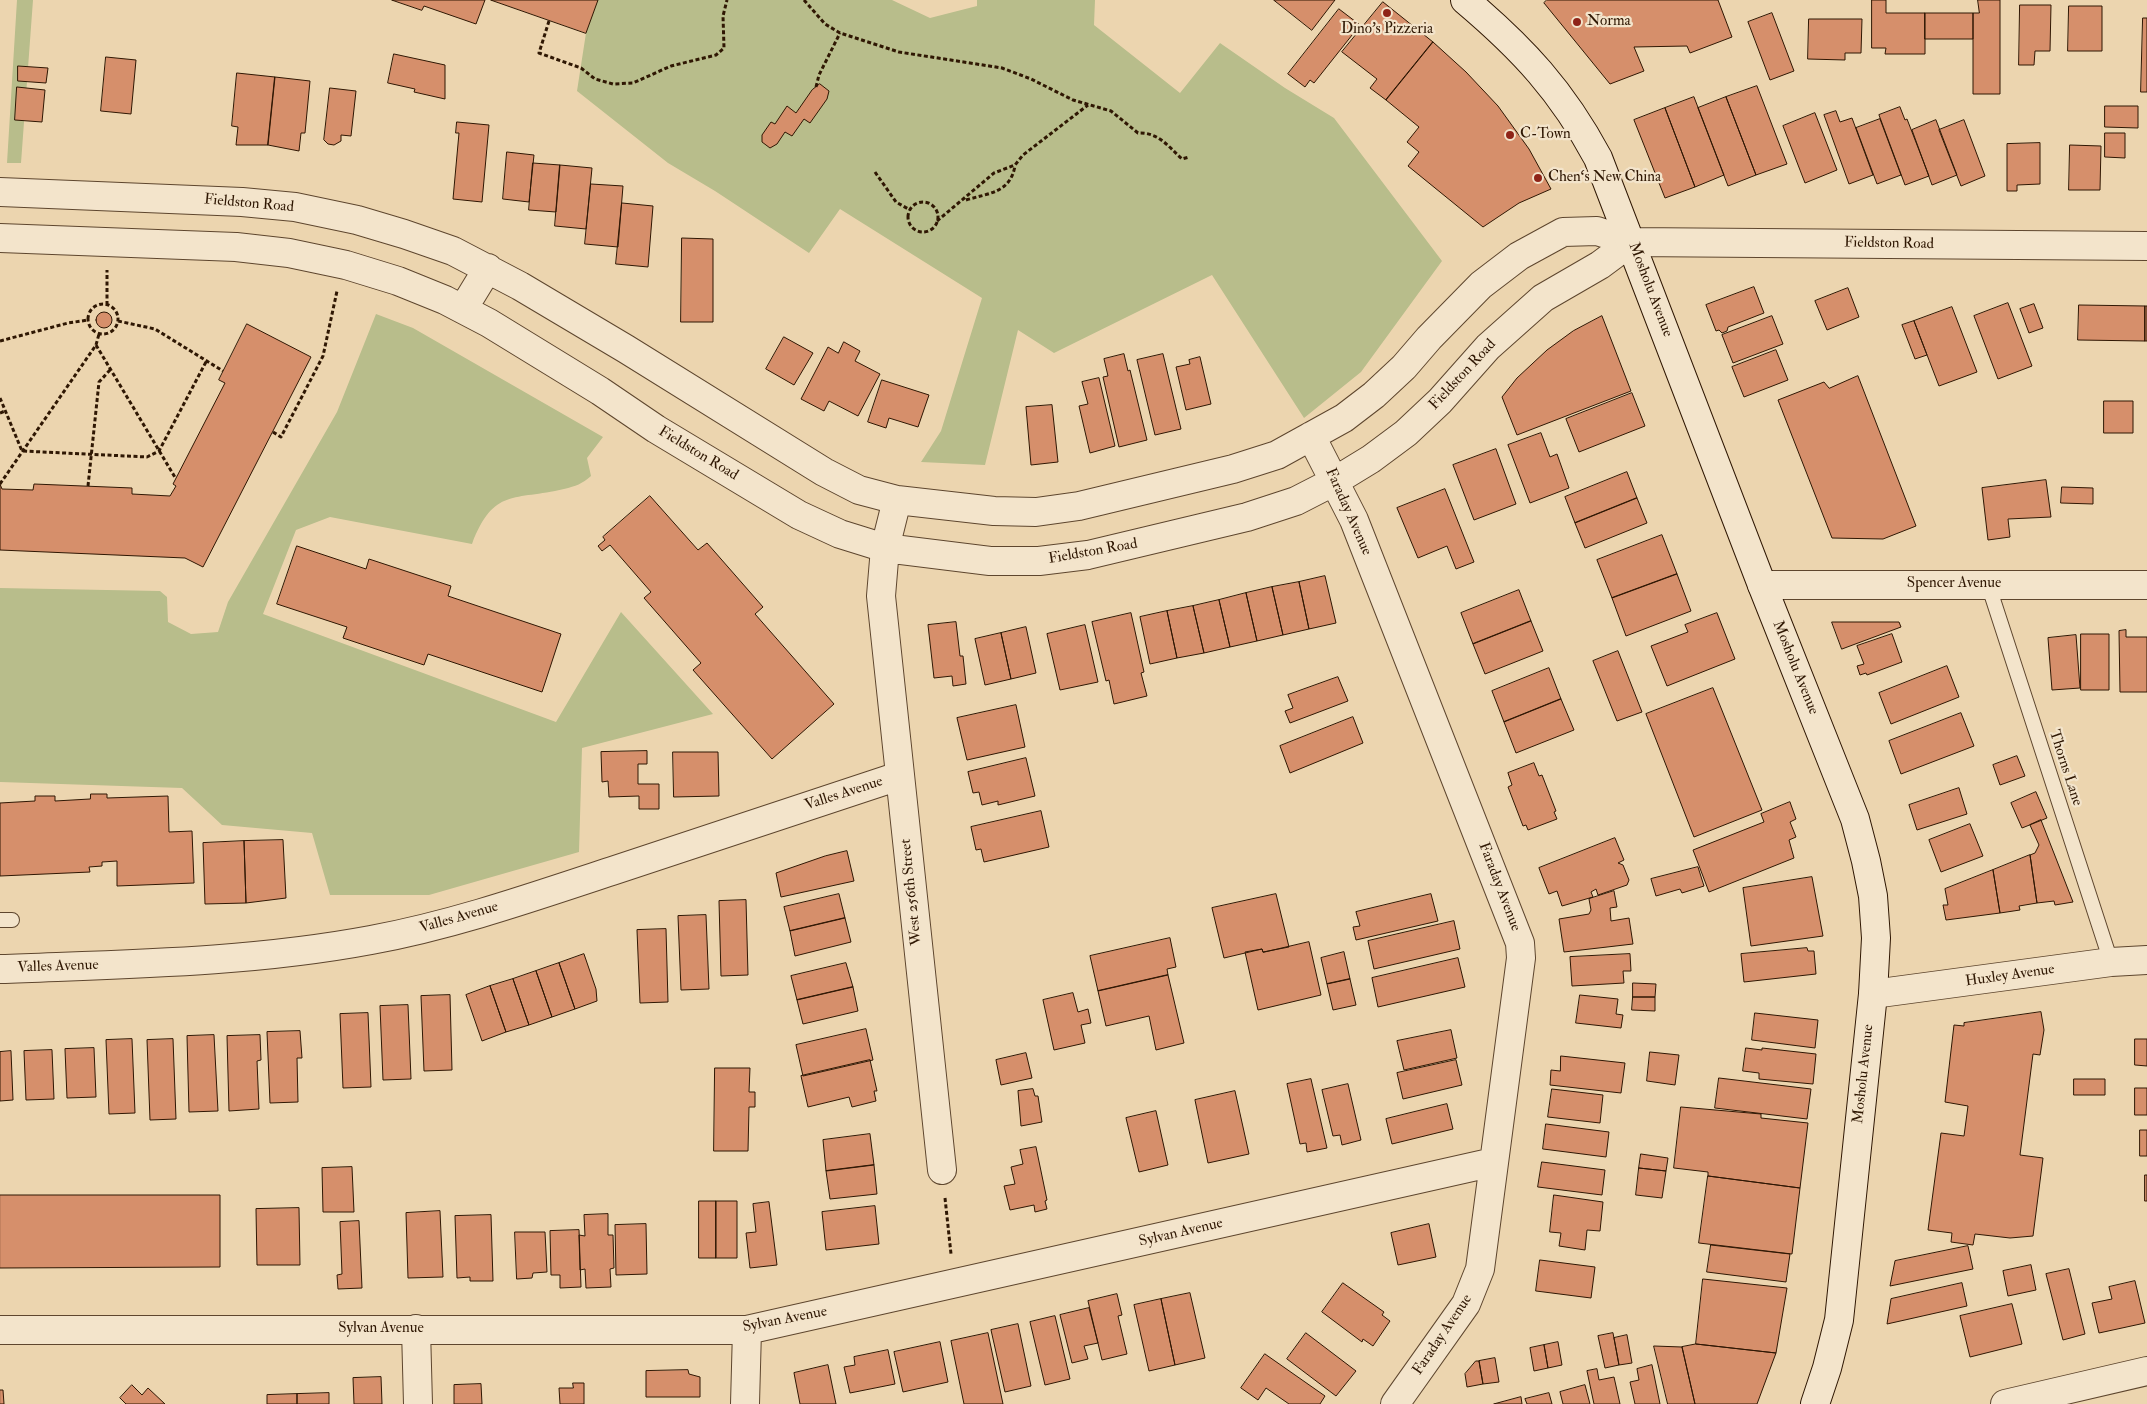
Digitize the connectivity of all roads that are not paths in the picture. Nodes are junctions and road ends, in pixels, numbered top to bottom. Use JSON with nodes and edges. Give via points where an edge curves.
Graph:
{"nodes":[{"id":1,"x":1465,"y":0,"type":"edge"},
{"id":2,"x":0,"y":192,"type":"edge"},
{"id":3,"x":0,"y":238,"type":"edge"},
{"id":4,"x":1631,"y":242,"type":"junction"},
{"id":5,"x":2147,"y":246,"type":"edge"},
{"id":6,"x":488,"y":268,"type":"junction"},
{"id":7,"x":462,"y":309,"type":"junction"},
{"id":8,"x":1311,"y":436,"type":"junction"},
{"id":9,"x":1335,"y":481,"type":"junction"},
{"id":10,"x":897,"y":500,"type":"junction"},
{"id":11,"x":884,"y":548,"type":"junction"},
{"id":12,"x":1988,"y":584,"type":"junction"},
{"id":13,"x":1762,"y":585,"type":"junction"},
{"id":14,"x":2147,"y":585,"type":"edge"},
{"id":15,"x":899,"y":776,"type":"junction"},
{"id":16,"x":2147,"y":960,"type":"edge"},
{"id":17,"x":2110,"y":962,"type":"junction"},
{"id":18,"x":0,"y":969,"type":"edge"},
{"id":19,"x":1872,"y":994,"type":"junction"},
{"id":20,"x":1494,"y":1162,"type":"junction"},
{"id":21,"x":942,"y":1170,"type":"road end"},
{"id":22,"x":416,"y":1329,"type":"junction"},
{"id":23,"x":0,"y":1330,"type":"edge"},
{"id":24,"x":747,"y":1330,"type":"junction"},
{"id":25,"x":2147,"y":1372,"type":"edge"},
{"id":26,"x":418,"y":1404,"type":"edge"},
{"id":27,"x":745,"y":1404,"type":"edge"},
{"id":28,"x":1395,"y":1404,"type":"edge"},
{"id":29,"x":1815,"y":1404,"type":"edge"},
{"id":30,"x":2005,"y":1404,"type":"edge"}],
"edges":[{"from":1,"to":4,"type":"street","name":"Mosholu Avenue","via":[[1534,64],[1562,98],[1598,158]]},
{"from":2,"to":6,"type":"street","name":"Fieldston Road","via":[[242,202],[295,208],[404,234],[453,251]]},
{"from":3,"to":7,"type":"street","name":"Fieldston Road","via":[[236,247],[289,253],[346,264],[398,281]]},
{"from":4,"to":5,"type":"street","name":"Fieldston Road"},
{"from":4,"to":8,"type":"street","name":"Fieldston Road","via":[[1597,231],[1563,232],[1519,256],[1481,285],[1374,395],[1344,418]]},
{"from":4,"to":9,"type":"street","name":"Fieldston Road","via":[[1600,266],[1542,298],[1488,347],[1440,401],[1406,433]]},
{"from":4,"to":13,"type":"street","name":"Mosholu Avenue"},
{"from":6,"to":7,"type":"street"},
{"from":6,"to":10,"type":"street","name":"Fieldston Road","via":[[824,472],[859,490]]},
{"from":7,"to":11,"type":"street","name":"Fieldston Road","via":[[799,515],[840,534]]},
{"from":8,"to":9,"type":"street","name":"Faraday Avenue"},
{"from":8,"to":10,"type":"street","name":"Fieldston Road","via":[[1277,455],[1233,469],[1079,506],[1036,512],[994,511]]},
{"from":9,"to":11,"type":"street","name":"Fieldston Road","via":[[1296,501],[1247,517],[1088,555],[1039,561],[990,560]]},
{"from":9,"to":20,"type":"street","name":"Faraday Avenue","via":[[1354,520],[1520,943],[1521,958]]},
{"from":10,"to":11,"type":"street","name":"West 256th Street"},
{"from":11,"to":15,"type":"street","name":"West 256th Street","via":[[881,596]]},
{"from":12,"to":13,"type":"street","name":"Spencer Avenue"},
{"from":12,"to":14,"type":"street","name":"Spencer Avenue"},
{"from":12,"to":17,"type":"lane","name":"Thorns Lane"},
{"from":13,"to":19,"type":"street","name":"Mosholu Avenue","via":[[1857,827],[1872,896],[1876,938]]},
{"from":15,"to":18,"type":"street","name":"Valles Avenue","via":[[535,896],[444,924],[372,940],[224,960]]},
{"from":15,"to":21,"type":"street","name":"West 256th Street"},
{"from":16,"to":17,"type":"street","name":"Huxley Avenue"},
{"from":17,"to":19,"type":"street","name":"Huxley Avenue"},
{"from":19,"to":29,"type":"street","name":"Mosholu Avenue","via":[[1838,1320]]},
{"from":20,"to":24,"type":"street","name":"Sylvan Avenue"},
{"from":20,"to":28,"type":"street","name":"Faraday Avenue","via":[[1475,1285],[1466,1304]]},
{"from":22,"to":23,"type":"street","name":"Sylvan Avenue"},
{"from":22,"to":24,"type":"street","name":"Sylvan Avenue"},
{"from":22,"to":26,"type":"street"},
{"from":24,"to":27,"type":"street"},
{"from":25,"to":30,"type":"street"}]}
